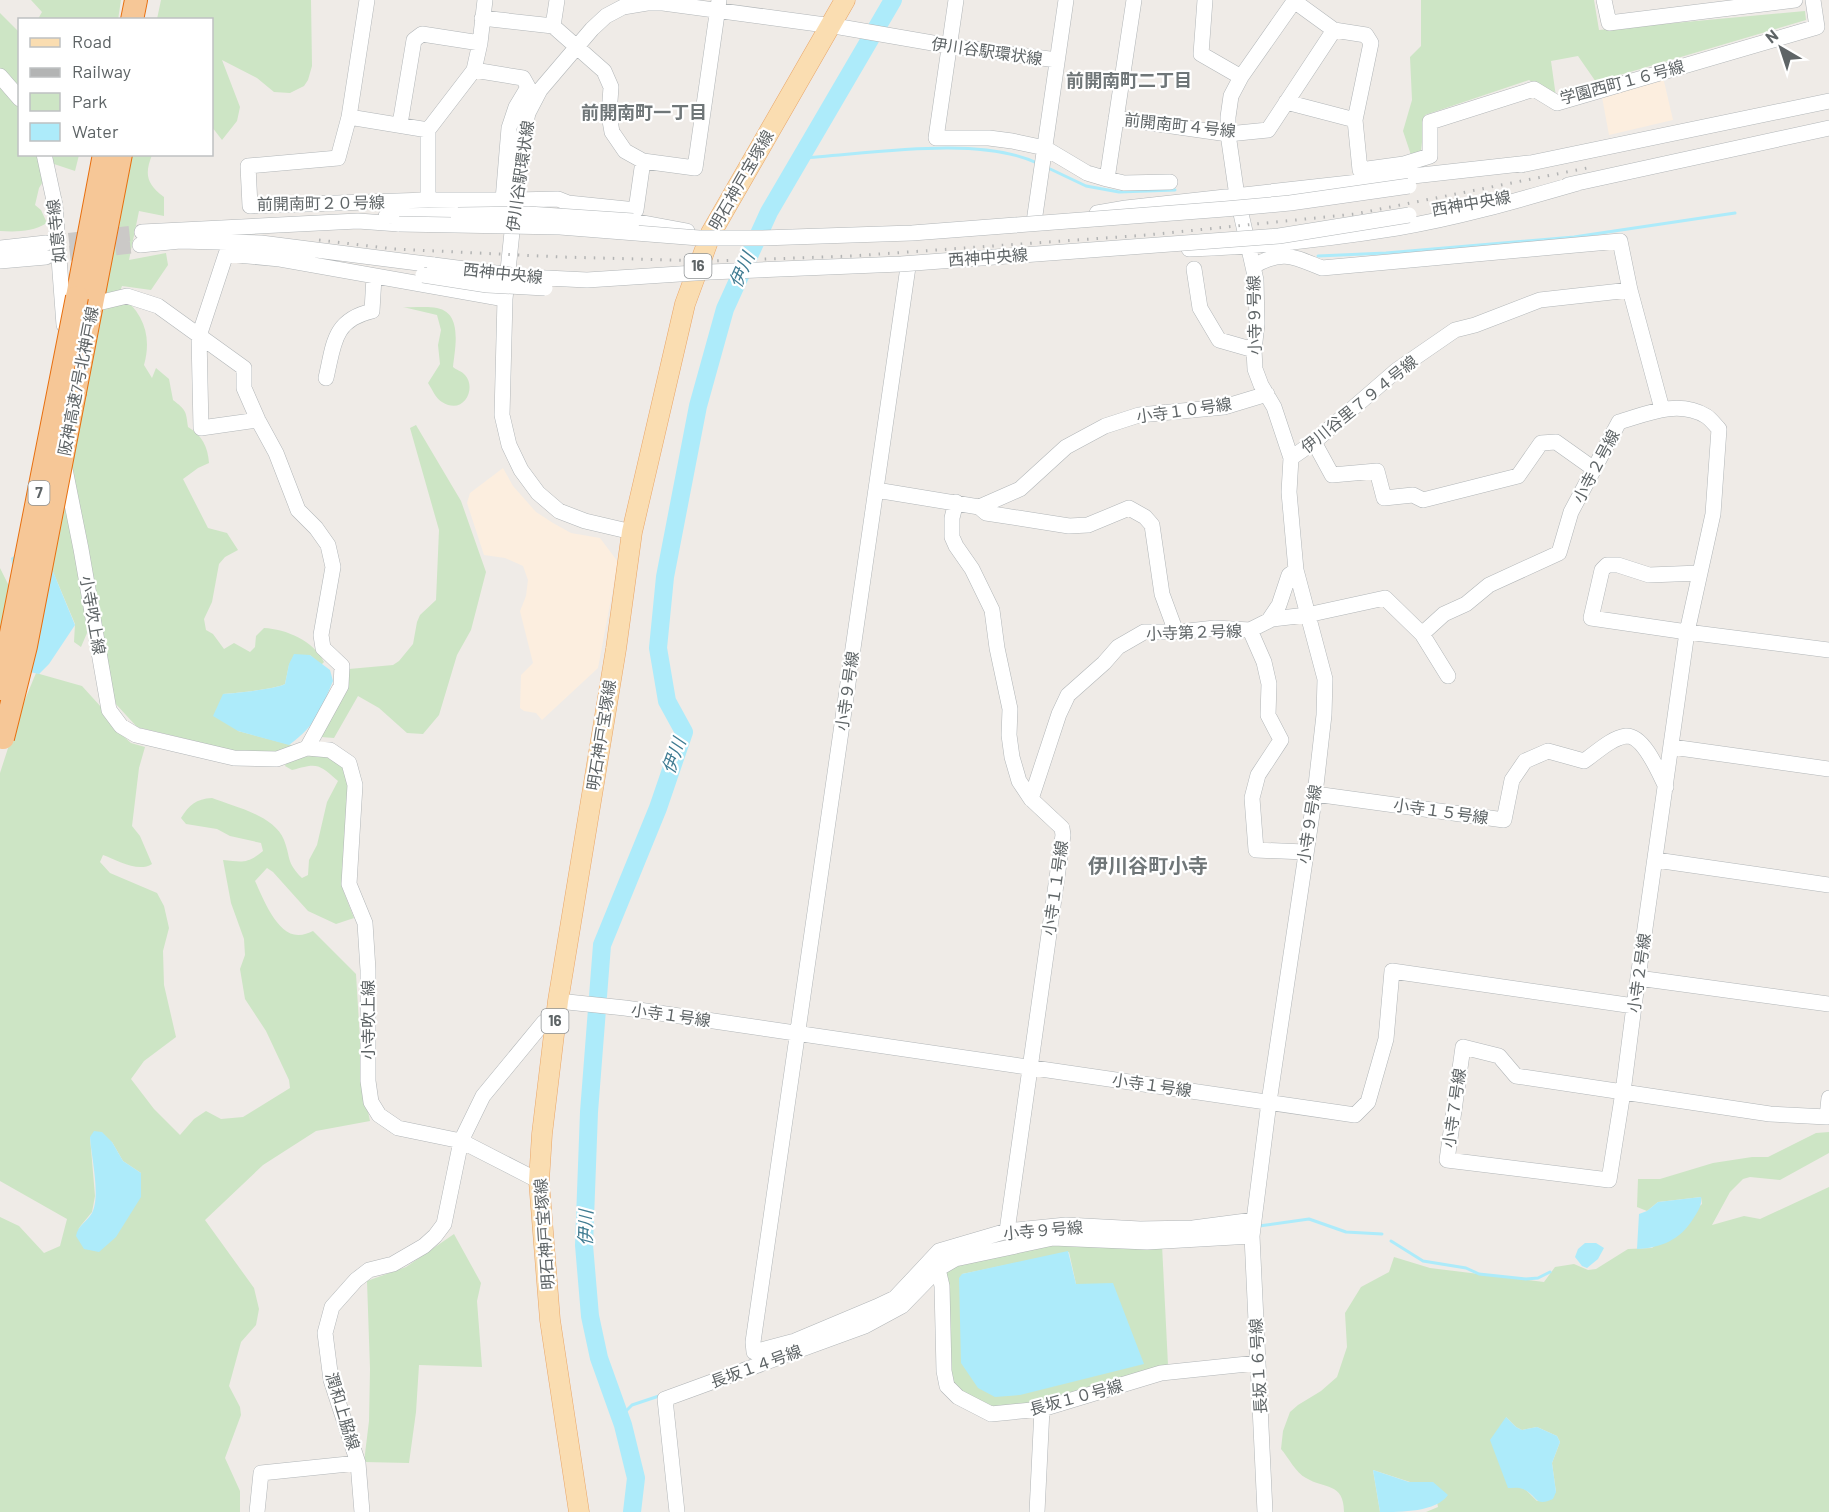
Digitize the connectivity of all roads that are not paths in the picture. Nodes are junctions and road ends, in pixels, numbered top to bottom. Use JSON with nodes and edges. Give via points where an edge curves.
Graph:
{"nodes":[{"id":1,"x":136,"y":0,"type":"edge"},
{"id":2,"x":152,"y":0,"type":"edge"},
{"id":3,"x":367,"y":0,"type":"edge"},
{"id":4,"x":485,"y":0,"type":"edge"},
{"id":5,"x":557,"y":0,"type":"edge"},
{"id":6,"x":845,"y":0,"type":"edge"},
{"id":7,"x":956,"y":0,"type":"edge"},
{"id":8,"x":1066,"y":0,"type":"edge"},
{"id":9,"x":1134,"y":0,"type":"edge"},
{"id":10,"x":1205,"y":0,"type":"edge"},
{"id":11,"x":1295,"y":0,"type":"edge"},
{"id":12,"x":1604,"y":0,"type":"edge"},
{"id":13,"x":1794,"y":0,"type":"edge"},
{"id":14,"x":1813,"y":0,"type":"edge"},
{"id":15,"x":647,"y":1,"type":"edge"},
{"id":16,"x":1744,"y":3,"type":"edge"},
{"id":17,"x":718,"y":5,"type":"edge"},
{"id":18,"x":132,"y":18,"type":"edge"},
{"id":19,"x":148,"y":18,"type":"edge"},
{"id":20,"x":482,"y":18,"type":"junction"},
{"id":21,"x":553,"y":26,"type":"junction"},
{"id":22,"x":835,"y":27,"type":"junction"},
{"id":23,"x":1334,"y":30,"type":"junction"},
{"id":24,"x":480,"y":43,"type":"junction"},
{"id":25,"x":577,"y":46,"type":"junction"},
{"id":26,"x":950,"y":46,"type":"junction"},
{"id":27,"x":1057,"y":60,"type":"junction"},
{"id":28,"x":474,"y":70,"type":"junction"},
{"id":29,"x":0,"y":76,"type":"edge"},
{"id":30,"x":1241,"y":77,"type":"junction"},
{"id":31,"x":18,"y":97,"type":"edge"},
{"id":32,"x":1829,"y":101,"type":"edge"},
{"id":33,"x":1286,"y":102,"type":"junction"},
{"id":34,"x":349,"y":117,"type":"junction"},
{"id":35,"x":1116,"y":118,"type":"junction"},
{"id":36,"x":1355,"y":120,"type":"junction"},
{"id":37,"x":400,"y":124,"type":"junction"},
{"id":38,"x":1829,"y":128,"type":"edge"},
{"id":39,"x":428,"y":130,"type":"junction"},
{"id":40,"x":1228,"y":134,"type":"junction"},
{"id":41,"x":1045,"y":151,"type":"junction"},
{"id":42,"x":44,"y":156,"type":"edge"},
{"id":43,"x":104,"y":156,"type":"edge"},
{"id":44,"x":121,"y":156,"type":"edge"},
{"id":45,"x":643,"y":161,"type":"junction"},
{"id":46,"x":1529,"y":163,"type":"junction"},
{"id":47,"x":1107,"y":179,"type":"junction"},
{"id":48,"x":1170,"y":182,"type":"dead end"},
{"id":49,"x":1578,"y":183,"type":"junction"},
{"id":50,"x":1237,"y":196,"type":"junction"},
{"id":51,"x":428,"y":200,"type":"junction"},
{"id":52,"x":516,"y":200,"type":"junction"},
{"id":53,"x":635,"y":216,"type":"junction"},
{"id":54,"x":657,"y":216,"type":"dead end"},
{"id":55,"x":1034,"y":222,"type":"junction"},
{"id":56,"x":261,"y":225,"type":"junction"},
{"id":57,"x":718,"y":233,"type":"junction"},
{"id":58,"x":1250,"y":247,"type":"junction"},
{"id":59,"x":0,"y":248,"type":"edge"},
{"id":60,"x":0,"y":261,"type":"edge"},
{"id":61,"x":1254,"y":266,"type":"junction"},
{"id":62,"x":908,"y":267,"type":"junction"},
{"id":63,"x":1194,"y":269,"type":"dead end"},
{"id":64,"x":429,"y":270,"type":"junction"},
{"id":65,"x":374,"y":277,"type":"junction"},
{"id":66,"x":699,"y":278,"type":"junction"},
{"id":67,"x":1630,"y":290,"type":"junction"},
{"id":68,"x":504,"y":299,"type":"junction"},
{"id":69,"x":102,"y":302,"type":"dead end"},
{"id":70,"x":70,"y":303,"type":"junction"},
{"id":71,"x":199,"y":336,"type":"junction"},
{"id":72,"x":1254,"y":350,"type":"junction"},
{"id":73,"x":326,"y":378,"type":"dead end"},
{"id":74,"x":1267,"y":394,"type":"junction"},
{"id":75,"x":1662,"y":409,"type":"junction"},
{"id":76,"x":258,"y":420,"type":"junction"},
{"id":77,"x":1314,"y":442,"type":"junction"},
{"id":78,"x":1291,"y":458,"type":"junction"},
{"id":79,"x":1594,"y":469,"type":"junction"},
{"id":80,"x":876,"y":490,"type":"junction"},
{"id":81,"x":956,"y":502,"type":"junction"},
{"id":82,"x":979,"y":507,"type":"junction"},
{"id":83,"x":632,"y":532,"type":"junction"},
{"id":84,"x":1296,"y":570,"type":"junction"},
{"id":85,"x":1700,"y":573,"type":"junction"},
{"id":86,"x":1307,"y":615,"type":"junction"},
{"id":87,"x":1269,"y":620,"type":"junction"},
{"id":88,"x":1250,"y":630,"type":"junction"},
{"id":89,"x":1176,"y":632,"type":"junction"},
{"id":90,"x":1688,"y":632,"type":"junction"},
{"id":91,"x":1422,"y":634,"type":"junction"},
{"id":92,"x":1829,"y":650,"type":"edge"},
{"id":93,"x":1448,"y":676,"type":"dead end"},
{"id":94,"x":0,"y":689,"type":"edge"},
{"id":95,"x":1,"y":742,"type":"edge"},
{"id":96,"x":1672,"y":747,"type":"junction"},
{"id":97,"x":307,"y":748,"type":"junction"},
{"id":98,"x":1829,"y":769,"type":"edge"},
{"id":99,"x":1666,"y":787,"type":"junction"},
{"id":100,"x":1315,"y":795,"type":"junction"},
{"id":101,"x":1031,"y":799,"type":"junction"},
{"id":102,"x":1305,"y":852,"type":"junction"},
{"id":103,"x":1656,"y":860,"type":"junction"},
{"id":104,"x":1829,"y":885,"type":"edge"},
{"id":105,"x":1638,"y":978,"type":"junction"},
{"id":106,"x":565,"y":1002,"type":"junction"},
{"id":107,"x":1829,"y":1004,"type":"edge"},
{"id":108,"x":1634,"y":1005,"type":"junction"},
{"id":109,"x":555,"y":1024,"type":"junction"},
{"id":110,"x":798,"y":1034,"type":"junction"},
{"id":111,"x":1030,"y":1066,"type":"junction"},
{"id":112,"x":1623,"y":1092,"type":"junction"},
{"id":113,"x":1829,"y":1098,"type":"edge"},
{"id":114,"x":1269,"y":1102,"type":"junction"},
{"id":115,"x":461,"y":1141,"type":"junction"},
{"id":116,"x":539,"y":1181,"type":"junction"},
{"id":117,"x":1254,"y":1220,"type":"junction"},
{"id":118,"x":1007,"y":1231,"type":"junction"},
{"id":119,"x":1082,"y":1232,"type":"junction"},
{"id":120,"x":1252,"y":1236,"type":"junction"},
{"id":121,"x":938,"y":1269,"type":"junction"},
{"id":122,"x":755,"y":1359,"type":"junction"},
{"id":123,"x":1257,"y":1363,"type":"junction"},
{"id":124,"x":1042,"y":1409,"type":"junction"},
{"id":125,"x":358,"y":1463,"type":"junction"},
{"id":126,"x":257,"y":1512,"type":"edge"},
{"id":127,"x":362,"y":1512,"type":"edge"},
{"id":128,"x":579,"y":1512,"type":"edge"},
{"id":129,"x":677,"y":1512,"type":"edge"},
{"id":130,"x":1036,"y":1512,"type":"edge"},
{"id":131,"x":1265,"y":1512,"type":"edge"}],
"edges":[{"from":1,"to":18,"type":"highway"},
{"from":2,"to":19,"type":"highway"},
{"from":3,"to":34,"type":"street","name":"前開南町２０号線"},
{"from":4,"to":20,"type":"street"},
{"from":5,"to":21,"type":"street"},
{"from":6,"to":22,"type":"main road","name":"明石神戸宝塚線","number":"16"},
{"from":7,"to":26,"type":"street"},
{"from":8,"to":27,"type":"street"},
{"from":9,"to":35,"type":"street"},
{"from":10,"to":30,"type":"street","via":[[1201,54]]},
{"from":11,"to":23,"type":"street"},
{"from":11,"to":30,"type":"street","name":"小寺９号線"},
{"from":12,"to":16,"type":"street","via":[[1609,23]]},
{"from":13,"to":16,"type":"street"},
{"from":14,"to":36,"type":"street","name":"学園西町１６号線","via":[[1817,27],[1557,103],[1534,89],[1430,122],[1430,156],[1404,164],[1360,170]]},
{"from":15,"to":17,"type":"street","name":"伊川谷駅環状線"},
{"from":15,"to":25,"type":"street","name":"伊川谷駅環状線","via":[[606,16]]},
{"from":17,"to":22,"type":"street","name":"伊川谷駅環状線"},
{"from":17,"to":45,"type":"street","via":[[695,168]]},
{"from":20,"to":21,"type":"street"},
{"from":20,"to":24,"type":"street"},
{"from":21,"to":25,"type":"street"},
{"from":22,"to":26,"type":"street","name":"伊川谷駅環状線"},
{"from":22,"to":57,"type":"main road","name":"明石神戸宝塚線","number":"16"},
{"from":23,"to":33,"type":"street","name":"前開南町４号線"},
{"from":23,"to":36,"type":"street","via":[[1366,35],[1371,43]]},
{"from":24,"to":28,"type":"street"},
{"from":24,"to":37,"type":"street","via":[[422,34],[414,40]]},
{"from":25,"to":45,"type":"street","via":[[604,71],[611,87],[612,132],[625,151]]},
{"from":25,"to":52,"type":"street","name":"伊川谷駅環状線","via":[[540,90],[528,112]]},
{"from":26,"to":27,"type":"street","name":"伊川谷駅環状線"},
{"from":26,"to":41,"type":"street","via":[[936,138],[989,138]]},
{"from":27,"to":41,"type":"street"},
{"from":28,"to":39,"type":"street"},
{"from":28,"to":51,"type":"street","name":"前開南町２０号線","via":[[523,78],[528,87],[509,128],[503,200]]},
{"from":29,"to":31,"type":"street"},
{"from":30,"to":40,"type":"street","name":"小寺９号線","via":[[1231,96]]},
{"from":32,"to":46,"type":"street","name":"西神中央線"},
{"from":33,"to":36,"type":"street"},
{"from":33,"to":40,"type":"street","name":"前開南町４号線","via":[[1268,130]]},
{"from":34,"to":37,"type":"street"},
{"from":34,"to":51,"type":"street","name":"前開南町２０号線","via":[[338,158],[248,166],[250,206]]},
{"from":35,"to":40,"type":"street","name":"前開南町４号線"},
{"from":35,"to":47,"type":"street"},
{"from":37,"to":39,"type":"street"},
{"from":38,"to":49,"type":"street","name":"西神中央線"},
{"from":39,"to":51,"type":"street"},
{"from":40,"to":50,"type":"street","name":"小寺９号線"},
{"from":41,"to":47,"type":"street"},
{"from":41,"to":55,"type":"street"},
{"from":42,"to":70,"type":"street","name":"如意寺線"},
{"from":43,"to":70,"type":"highway","name":"阪神高速7号北神戸線","number":"7"},
{"from":44,"to":95,"type":"highway","name":"阪神高速7号北神戸線","number":"7","bridge":true,"via":[[26,646]]},
{"from":45,"to":53,"type":"street"},
{"from":46,"to":50,"type":"street","name":"西神中央線"},
{"from":46,"to":56,"type":"street","name":"西神中央線","bridge":true,"via":[[1409,186],[1258,206],[912,233],[699,238],[560,227],[358,221]]},
{"from":47,"to":48,"type":"street","via":[[1124,183]]},
{"from":49,"to":58,"type":"street","name":"西神中央線","via":[[1398,227]]},
{"from":49,"to":64,"type":"street","name":"西神中央線","bridge":true,"via":[[1279,236],[901,264],[587,280]]},
{"from":50,"to":55,"type":"street","name":"西神中央線"},
{"from":50,"to":58,"type":"street","name":"小寺９号線"},
{"from":52,"to":53,"type":"street","via":[[558,199]]},
{"from":52,"to":68,"type":"street","name":"伊川谷駅環状線"},
{"from":53,"to":54,"type":"street"},
{"from":53,"to":56,"type":"street","bridge":true,"via":[[378,216]]},
{"from":53,"to":57,"type":"street","name":"西神中央線","via":[[674,229]]},
{"from":55,"to":57,"type":"street","name":"西神中央線","bridge":true,"via":[[815,233]]},
{"from":56,"to":64,"type":"street","name":"西神中央線","via":[[141,239],[288,247]]},
{"from":57,"to":66,"type":"main road","name":"明石神戸宝塚線","number":"16"},
{"from":58,"to":61,"type":"street","name":"小寺９号線"},
{"from":58,"to":62,"type":"street","name":"西神中央線"},
{"from":59,"to":60,"type":"street","via":[[46,250]]},
{"from":61,"to":67,"type":"street","via":[[1263,260],[1289,255],[1322,268],[1620,242]]},
{"from":61,"to":72,"type":"street","name":"小寺９号線"},
{"from":62,"to":66,"type":"street","name":"西神中央線","bridge":true},
{"from":62,"to":80,"type":"street","name":"小寺９号線"},
{"from":63,"to":72,"type":"street","via":[[1200,308],[1219,340]]},
{"from":64,"to":66,"type":"street","name":"西神中央線","bridge":true,"via":[[516,288],[590,289]]},
{"from":65,"to":68,"type":"street"},
{"from":65,"to":71,"type":"street","via":[[280,259],[226,254]]},
{"from":65,"to":73,"type":"street","via":[[372,310],[356,315],[336,333]]},
{"from":66,"to":83,"type":"main road","name":"明石神戸宝塚線","number":"16","via":[[685,304]]},
{"from":67,"to":75,"type":"street"},
{"from":67,"to":77,"type":"street","name":"伊川谷里７９４号線","via":[[1540,300],[1455,330],[1397,370]]},
{"from":68,"to":83,"type":"street","name":"伊川谷駅環状線","via":[[502,415],[520,470],[538,493],[559,510],[585,521]]},
{"from":69,"to":71,"type":"street","via":[[127,296],[158,306]]},
{"from":70,"to":94,"type":"highway","name":"阪神高速7号北神戸線","number":"7","bridge":true},
{"from":70,"to":97,"type":"street","name":"小寺吹上線","via":[[62,450],[109,710],[121,726],[136,735],[234,758],[277,759]]},
{"from":71,"to":76,"type":"street","via":[[244,368],[244,388]]},
{"from":71,"to":76,"type":"street","via":[[201,428]]},
{"from":72,"to":74,"type":"street","name":"小寺９号線","via":[[1255,369]]},
{"from":74,"to":78,"type":"street","name":"小寺９号線"},
{"from":74,"to":82,"type":"street","name":"小寺１０号線","via":[[1224,407],[1139,415],[1105,426],[1066,447],[1020,489]]},
{"from":75,"to":79,"type":"street","name":"小寺２号線","via":[[1619,422]]},
{"from":75,"to":85,"type":"street","name":"小寺２号線","via":[[1685,409],[1706,416],[1719,429],[1713,514]]},
{"from":76,"to":97,"type":"street","via":[[276,453],[298,510],[328,545],[333,567],[321,635],[323,648],[342,666],[341,686]]},
{"from":77,"to":78,"type":"street","name":"伊川谷里７９４号線"},
{"from":77,"to":79,"type":"street","via":[[1332,475],[1377,471],[1384,498],[1413,495],[1423,500],[1518,476],[1542,443],[1556,442]]},
{"from":78,"to":84,"type":"street","name":"小寺９号線","via":[[1289,492]]},
{"from":79,"to":91,"type":"street","name":"小寺２号線","via":[[1571,512],[1558,553],[1489,585],[1466,604],[1444,614]]},
{"from":80,"to":81,"type":"street"},
{"from":80,"to":110,"type":"street","name":"小寺９号線"},
{"from":81,"to":82,"type":"street"},
{"from":81,"to":101,"type":"street","name":"小寺１１号線","via":[[952,537],[992,610],[1010,709],[1012,757],[1019,781]]},
{"from":82,"to":89,"type":"street","via":[[987,513],[1069,526],[1088,525],[1129,508],[1145,517],[1152,525],[1162,594]]},
{"from":83,"to":106,"type":"main road","name":"明石神戸宝塚線","number":"16"},
{"from":84,"to":86,"type":"street","name":"小寺９号線"},
{"from":84,"to":87,"type":"street","via":[[1289,575],[1279,605]]},
{"from":85,"to":90,"type":"street","name":"小寺２号線"},
{"from":85,"to":90,"type":"street","via":[[1648,575],[1607,565],[1602,570],[1591,618]]},
{"from":86,"to":87,"type":"street","name":"小寺第２号線"},
{"from":86,"to":91,"type":"street","name":"小寺第２号線","via":[[1385,598]]},
{"from":86,"to":100,"type":"street","name":"小寺９号線","via":[[1325,679]]},
{"from":87,"to":88,"type":"street","name":"小寺第２号線"},
{"from":88,"to":89,"type":"street","name":"小寺第２号線"},
{"from":88,"to":102,"type":"street","via":[[1269,684],[1268,715],[1281,740],[1258,775],[1252,798],[1256,850]]},
{"from":89,"to":101,"type":"street","name":"小寺第２号線","via":[[1144,632],[1118,647],[1068,695]]},
{"from":90,"to":92,"type":"street"},
{"from":90,"to":96,"type":"street","name":"小寺２号線"},
{"from":91,"to":93,"type":"street"},
{"from":96,"to":98,"type":"street"},
{"from":96,"to":99,"type":"street","name":"小寺２号線"},
{"from":97,"to":115,"type":"street","name":"小寺吹上線","via":[[330,750],[350,763],[355,784],[349,884],[365,923],[371,1102],[379,1115],[398,1128]]},
{"from":99,"to":100,"type":"street","name":"小寺１５号線","via":[[1638,740],[1627,736],[1584,761],[1548,751],[1525,761],[1512,780],[1504,820]]},
{"from":99,"to":103,"type":"street","name":"小寺２号線"},
{"from":100,"to":102,"type":"street","name":"小寺９号線"},
{"from":101,"to":111,"type":"street","name":"小寺１１号線","via":[[1062,828],[1063,836]]},
{"from":102,"to":114,"type":"street","name":"小寺９号線"},
{"from":103,"to":104,"type":"street"},
{"from":103,"to":105,"type":"street","name":"小寺２号線"},
{"from":105,"to":107,"type":"street"},
{"from":105,"to":108,"type":"street","name":"小寺２号線"},
{"from":106,"to":109,"type":"main road","name":"明石神戸宝塚線","number":"16"},
{"from":106,"to":110,"type":"street","name":"小寺１号線"},
{"from":108,"to":112,"type":"street","name":"小寺２号線"},
{"from":108,"to":114,"type":"street","name":"小寺１号線","via":[[1392,971],[1386,1039],[1368,1102],[1355,1115]]},
{"from":109,"to":115,"type":"street","name":"潤和上脇線","via":[[544,1022],[483,1096]]},
{"from":109,"to":116,"type":"main road","name":"明石神戸宝塚線","number":"16"},
{"from":110,"to":111,"type":"street","name":"小寺１号線"},
{"from":110,"to":122,"type":"street","name":"小寺９号線","via":[[753,1342]]},
{"from":111,"to":114,"type":"street","name":"小寺１号線"},
{"from":111,"to":118,"type":"street","name":"小寺１１号線"},
{"from":112,"to":112,"type":"street","name":"小寺７号線","via":[[1516,1076],[1499,1056],[1463,1047],[1447,1160],[1609,1180]]},
{"from":112,"to":113,"type":"street","via":[[1770,1114],[1827,1118]]},
{"from":114,"to":117,"type":"street","name":"小寺９号線"},
{"from":115,"to":116,"type":"street","name":"小寺吹上線"},
{"from":115,"to":125,"type":"street","name":"潤和上脇線","via":[[448,1211],[435,1236],[393,1264],[369,1270],[332,1307],[325,1333],[331,1380]]},
{"from":116,"to":128,"type":"main road","name":"明石神戸宝塚線","number":"16","via":[[550,1320]]},
{"from":117,"to":119,"type":"street","name":"小寺９号線","via":[[1193,1228]]},
{"from":117,"to":120,"type":"street","name":"長坂１６号線"},
{"from":118,"to":119,"type":"street","name":"小寺９号線","via":[[1066,1225]]},
{"from":118,"to":122,"type":"street","name":"小寺９号線","via":[[939,1251],[895,1298]]},
{"from":119,"to":120,"type":"street","via":[[1147,1242]]},
{"from":119,"to":121,"type":"street","via":[[955,1259]]},
{"from":120,"to":123,"type":"street","name":"長坂１６号線"},
{"from":121,"to":122,"type":"street","name":"長坂１４号線","via":[[902,1306],[865,1326]]},
{"from":121,"to":124,"type":"street","name":"長坂１０号線","via":[[947,1386],[958,1397],[991,1414]]},
{"from":122,"to":129,"type":"street","name":"長坂１４号線","via":[[665,1399]]},
{"from":123,"to":124,"type":"street","name":"長坂１０号線","via":[[1161,1373]]},
{"from":123,"to":131,"type":"street","name":"長坂１６号線"},
{"from":124,"to":130,"type":"street"},
{"from":125,"to":126,"type":"street","name":"潤和上脇線","via":[[261,1473]]},
{"from":125,"to":127,"type":"street"}]}
